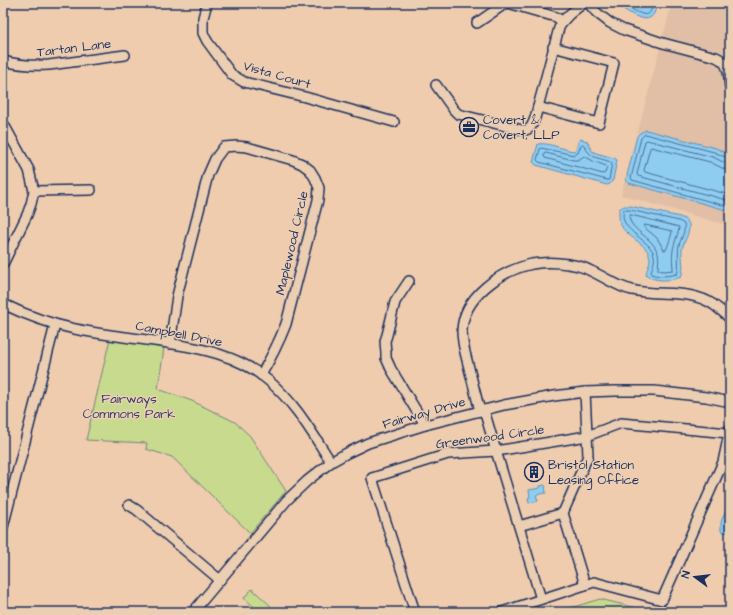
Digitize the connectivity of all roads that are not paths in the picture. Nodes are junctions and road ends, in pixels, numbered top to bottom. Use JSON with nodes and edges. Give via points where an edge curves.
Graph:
{"nodes":[{"id":1,"x":207,"y":3,"type":"edge"},
{"id":2,"x":507,"y":3,"type":"edge"},
{"id":3,"x":584,"y":3,"type":"edge"},
{"id":4,"x":588,"y":3,"type":"edge"},
{"id":5,"x":562,"y":21,"type":"junction"},
{"id":6,"x":477,"y":23,"type":"dead end"},
{"id":7,"x":553,"y":47,"type":"junction"},
{"id":8,"x":124,"y":55,"type":"dead end"},
{"id":9,"x":4,"y":63,"type":"edge"},
{"id":10,"x":436,"y":85,"type":"dead end"},
{"id":11,"x":730,"y":87,"type":"edge"},
{"id":12,"x":538,"y":107,"type":"junction"},
{"id":13,"x":394,"y":122,"type":"dead end"},
{"id":14,"x":3,"y":123,"type":"edge"},
{"id":15,"x":91,"y":190,"type":"dead end"},
{"id":16,"x":34,"y":191,"type":"junction"},
{"id":17,"x":3,"y":264,"type":"edge"},
{"id":18,"x":409,"y":281,"type":"dead end"},
{"id":19,"x":3,"y":304,"type":"edge"},
{"id":20,"x":730,"y":320,"type":"edge"},
{"id":21,"x":55,"y":325,"type":"junction"},
{"id":22,"x":170,"y":344,"type":"junction"},
{"id":23,"x":261,"y":375,"type":"junction"},
{"id":24,"x":585,"y":392,"type":"junction"},
{"id":25,"x":730,"y":402,"type":"edge"},
{"id":26,"x":482,"y":411,"type":"junction"},
{"id":27,"x":425,"y":425,"type":"junction"},
{"id":28,"x":730,"y":431,"type":"edge"},
{"id":29,"x":587,"y":436,"type":"junction"},
{"id":30,"x":496,"y":451,"type":"junction"},
{"id":31,"x":331,"y":462,"type":"junction"},
{"id":32,"x":129,"y":505,"type":"dead end"},
{"id":33,"x":563,"y":513,"type":"junction"},
{"id":34,"x":519,"y":526,"type":"junction"},
{"id":35,"x":3,"y":527,"type":"edge"},
{"id":36,"x":220,"y":580,"type":"junction"},
{"id":37,"x":585,"y":584,"type":"junction"},
{"id":38,"x":541,"y":599,"type":"junction"},
{"id":39,"x":193,"y":612,"type":"edge"},
{"id":40,"x":415,"y":612,"type":"edge"},
{"id":41,"x":502,"y":612,"type":"edge"}],
"edges":[{"from":1,"to":13,"type":"street","name":"Vista Court","via":[[203,33],[232,75],[244,82]]},
{"from":2,"to":5,"type":"street"},
{"from":2,"to":6,"type":"street"},
{"from":3,"to":5,"type":"street"},
{"from":4,"to":11,"type":"street","via":[[610,23],[624,30],[716,56],[727,67]]},
{"from":5,"to":7,"type":"street"},
{"from":7,"to":12,"type":"street"},
{"from":7,"to":12,"type":"street","via":[[614,63],[600,123]]},
{"from":8,"to":9,"type":"street","name":"Tartan Lane","via":[[37,66]]},
{"from":10,"to":12,"type":"street","via":[[458,114],[522,130],[532,127]]},
{"from":14,"to":16,"type":"street","via":[[29,170]]},
{"from":15,"to":16,"type":"street"},
{"from":16,"to":17,"type":"street","via":[[28,215]]},
{"from":18,"to":27,"type":"street","via":[[395,302],[387,335],[386,353],[391,369]]},
{"from":19,"to":21,"type":"street","name":"Campbell Drive"},
{"from":20,"to":26,"type":"street","via":[[722,310],[695,296],[632,290],[576,266],[539,263],[516,269],[483,290],[470,305],[463,321],[463,346]]},
{"from":21,"to":22,"type":"street","name":"Campbell Drive"},
{"from":21,"to":35,"type":"street"},
{"from":22,"to":23,"type":"street","name":"Campbell Drive","via":[[215,352]]},
{"from":22,"to":23,"type":"street","name":"Maplewood Circle","via":[[178,296],[208,175],[215,159],[224,147],[236,146],[293,160],[313,173],[319,188],[318,200],[286,324]]},
{"from":23,"to":31,"type":"street","name":"Campbell Drive","via":[[294,406]]},
{"from":24,"to":25,"type":"street","name":"Fairway Drive","via":[[654,391]]},
{"from":24,"to":26,"type":"street","name":"Fairway Drive","via":[[527,400]]},
{"from":24,"to":29,"type":"street"},
{"from":26,"to":27,"type":"street","name":"Fairway Drive"},
{"from":26,"to":30,"type":"street"},
{"from":27,"to":31,"type":"street","name":"Fairway Drive","via":[[368,443]]},
{"from":28,"to":29,"type":"street","name":"Greenwood Circle","via":[[621,423]]},
{"from":28,"to":37,"type":"street","name":"Greenwood Circle","via":[[723,462],[662,600],[594,582]]},
{"from":29,"to":30,"type":"street","name":"Greenwood Circle"},
{"from":29,"to":33,"type":"street","via":[[588,456]]},
{"from":30,"to":34,"type":"street"},
{"from":30,"to":40,"type":"street","name":"Greenwood Circle","via":[[448,454],[372,478]]},
{"from":31,"to":36,"type":"street","name":"Fairway Drive","via":[[287,500]]},
{"from":32,"to":36,"type":"street"},
{"from":33,"to":34,"type":"street"},
{"from":33,"to":37,"type":"street"},
{"from":34,"to":38,"type":"street"},
{"from":36,"to":39,"type":"street","name":"Fairway Drive"},
{"from":37,"to":38,"type":"street","name":"Greenwood Circle"},
{"from":38,"to":41,"type":"street","name":"Greenwood Circle"}]}
